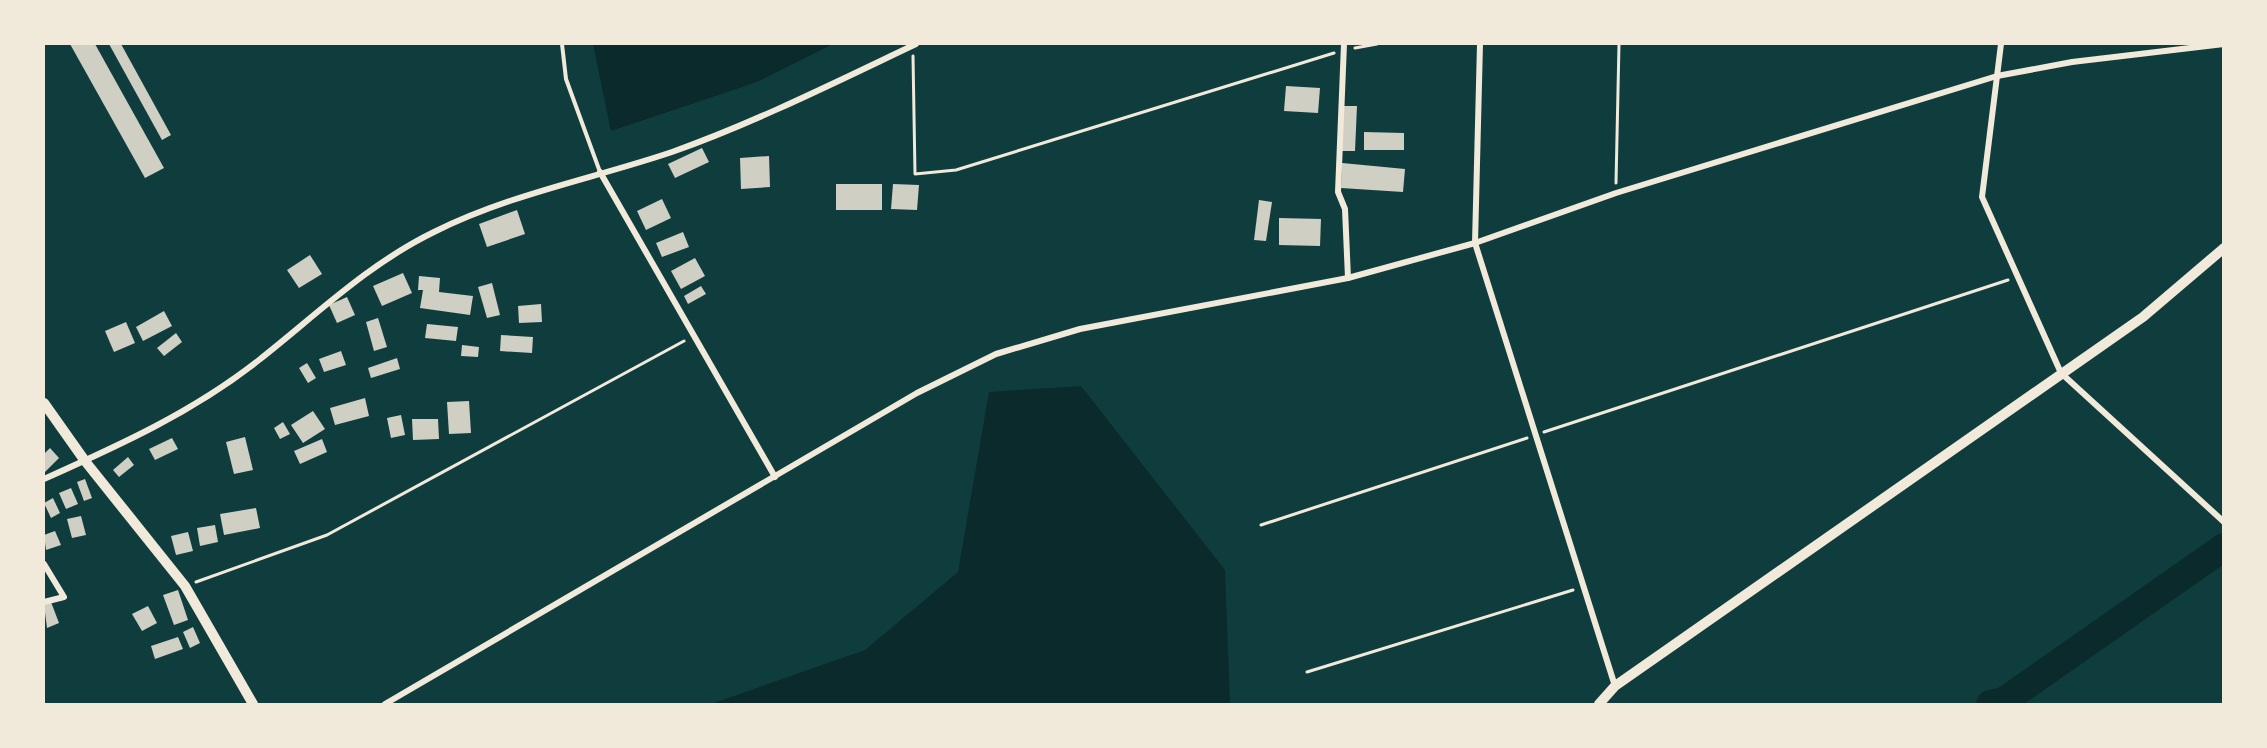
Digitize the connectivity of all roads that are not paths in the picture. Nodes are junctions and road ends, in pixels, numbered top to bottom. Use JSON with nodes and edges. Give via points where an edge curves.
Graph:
{"nodes":[{"id":1,"x":562,"y":44,"type":"edge"},
{"id":2,"x":914,"y":44,"type":"edge"},
{"id":3,"x":1479,"y":44,"type":"edge"},
{"id":4,"x":2001,"y":44,"type":"edge"},
{"id":5,"x":2223,"y":44,"type":"edge"},
{"id":6,"x":1343,"y":47,"type":"edge"},
{"id":7,"x":1997,"y":76,"type":"junction"},
{"id":8,"x":600,"y":172,"type":"junction"},
{"id":9,"x":1475,"y":243,"type":"junction"},
{"id":10,"x":2223,"y":248,"type":"edge"},
{"id":11,"x":1348,"y":278,"type":"junction"},
{"id":12,"x":2061,"y":373,"type":"junction"},
{"id":13,"x":44,"y":403,"type":"edge"},
{"id":14,"x":85,"y":461,"type":"junction"},
{"id":15,"x":775,"y":477,"type":"junction"},
{"id":16,"x":44,"y":478,"type":"edge"},
{"id":17,"x":2223,"y":522,"type":"edge"},
{"id":18,"x":44,"y":564,"type":"edge"},
{"id":19,"x":44,"y":602,"type":"edge"},
{"id":20,"x":1615,"y":686,"type":"junction"},
{"id":21,"x":253,"y":705,"type":"edge"},
{"id":22,"x":385,"y":705,"type":"edge"},
{"id":23,"x":1599,"y":705,"type":"edge"}],
"edges":[{"from":1,"to":8,"type":"lane","via":[[566,79]]},
{"from":2,"to":8,"type":"street","via":[[821,89],[672,152]]},
{"from":3,"to":9,"type":"street"},
{"from":4,"to":7,"type":"street"},
{"from":5,"to":7,"type":"street"},
{"from":6,"to":11,"type":"street","via":[[1338,192],[1346,209]]},
{"from":7,"to":9,"type":"street","via":[[1616,193]]},
{"from":7,"to":12,"type":"street","via":[[1982,197]]},
{"from":8,"to":14,"type":"street","via":[[486,208],[431,233],[326,303],[258,361],[181,415]]},
{"from":8,"to":15,"type":"street"},
{"from":9,"to":11,"type":"street"},
{"from":9,"to":20,"type":"street"},
{"from":10,"to":12,"type":"main road","via":[[2143,317]]},
{"from":11,"to":15,"type":"street","via":[[1080,329],[996,354],[917,393]]},
{"from":12,"to":17,"type":"street"},
{"from":12,"to":20,"type":"main road"},
{"from":13,"to":14,"type":"main road"},
{"from":14,"to":16,"type":"street"},
{"from":14,"to":21,"type":"main road","via":[[185,586]]},
{"from":15,"to":22,"type":"street"},
{"from":18,"to":19,"type":"street","via":[[64,597]]},
{"from":20,"to":23,"type":"main road"}]}
